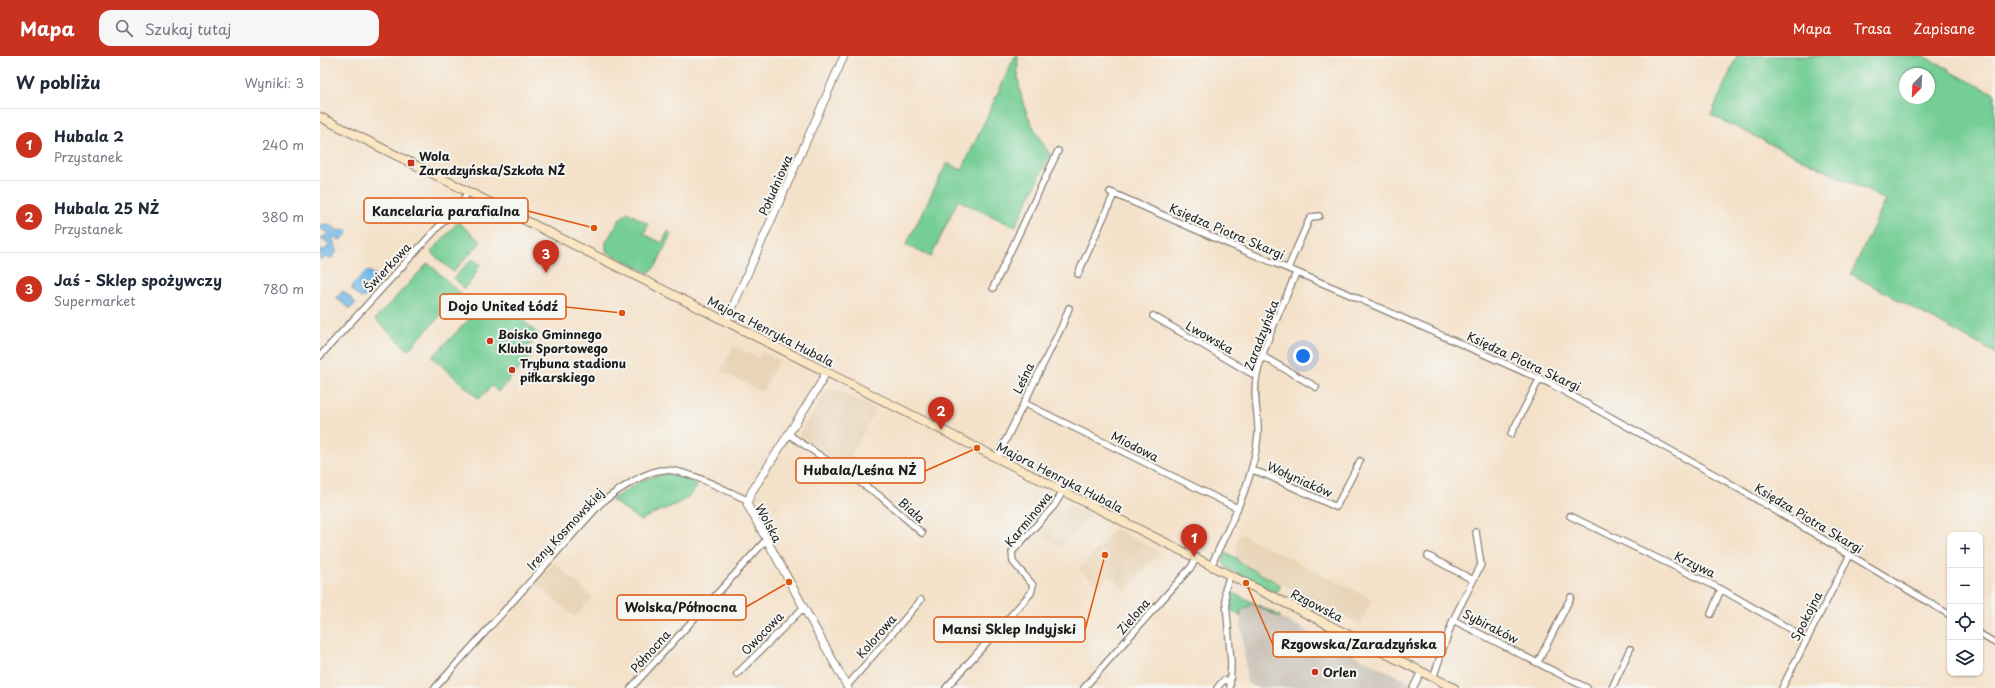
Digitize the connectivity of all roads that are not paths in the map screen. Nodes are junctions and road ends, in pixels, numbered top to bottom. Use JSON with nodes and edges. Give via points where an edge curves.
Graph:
{"nodes":[{"id":1,"x":844,"y":56,"type":"edge"},
{"id":2,"x":320,"y":117,"type":"edge"},
{"id":3,"x":1058,"y":151,"type":"dead end"},
{"id":4,"x":468,"y":191,"type":"junction"},
{"id":5,"x":1319,"y":216,"type":"dead end"},
{"id":6,"x":1288,"y":268,"type":"junction"},
{"id":7,"x":1296,"y":273,"type":"junction"},
{"id":8,"x":1078,"y":274,"type":"dead end"},
{"id":9,"x":993,"y":288,"type":"dead end"},
{"id":10,"x":1069,"y":308,"type":"dead end"},
{"id":11,"x":1153,"y":316,"type":"dead end"},
{"id":12,"x":726,"y":322,"type":"junction"},
{"id":13,"x":320,"y":356,"type":"edge"},
{"id":14,"x":1262,"y":356,"type":"junction"},
{"id":15,"x":826,"y":372,"type":"junction"},
{"id":16,"x":1256,"y":376,"type":"junction"},
{"id":17,"x":1540,"y":378,"type":"junction"},
{"id":18,"x":1316,"y":387,"type":"dead end"},
{"id":19,"x":1024,"y":403,"type":"junction"},
{"id":20,"x":788,"y":434,"type":"junction"},
{"id":21,"x":1511,"y":434,"type":"dead end"},
{"id":22,"x":997,"y":458,"type":"junction"},
{"id":23,"x":1360,"y":462,"type":"dead end"},
{"id":24,"x":1252,"y":470,"type":"junction"},
{"id":25,"x":1063,"y":491,"type":"junction"},
{"id":26,"x":747,"y":500,"type":"junction"},
{"id":27,"x":1237,"y":508,"type":"junction"},
{"id":28,"x":1570,"y":516,"type":"dead end"},
{"id":29,"x":1476,"y":532,"type":"dead end"},
{"id":30,"x":922,"y":533,"type":"dead end"},
{"id":31,"x":766,"y":540,"type":"junction"},
{"id":32,"x":1850,"y":555,"type":"junction"},
{"id":33,"x":1428,"y":556,"type":"dead end"},
{"id":34,"x":1196,"y":558,"type":"junction"},
{"id":35,"x":1211,"y":566,"type":"junction"},
{"id":36,"x":1230,"y":575,"type":"junction"},
{"id":37,"x":1473,"y":580,"type":"junction"},
{"id":38,"x":1721,"y":589,"type":"junction"},
{"id":39,"x":1571,"y":597,"type":"dead end"},
{"id":40,"x":921,"y":600,"type":"dead end"},
{"id":41,"x":803,"y":608,"type":"junction"},
{"id":42,"x":1947,"y":613,"type":"edge"},
{"id":43,"x":1711,"y":614,"type":"dead end"},
{"id":44,"x":1453,"y":620,"type":"junction"},
{"id":45,"x":1983,"y":636,"type":"edge"},
{"id":46,"x":1807,"y":639,"type":"junction"},
{"id":47,"x":1995,"y":643,"type":"edge"},
{"id":48,"x":1630,"y":649,"type":"dead end"},
{"id":49,"x":1538,"y":662,"type":"junction"},
{"id":50,"x":1421,"y":672,"type":"junction"},
{"id":51,"x":737,"y":674,"type":"dead end"},
{"id":52,"x":1433,"y":678,"type":"junction"},
{"id":53,"x":1230,"y":680,"type":"junction"},
{"id":54,"x":847,"y":687,"type":"edge"},
{"id":55,"x":435,"y":688,"type":"edge"},
{"id":56,"x":631,"y":688,"type":"edge"},
{"id":57,"x":946,"y":688,"type":"edge"},
{"id":58,"x":1084,"y":688,"type":"edge"},
{"id":59,"x":1217,"y":688,"type":"edge"},
{"id":60,"x":1230,"y":688,"type":"edge"},
{"id":61,"x":1413,"y":688,"type":"edge"},
{"id":62,"x":1454,"y":688,"type":"edge"},
{"id":63,"x":1588,"y":688,"type":"edge"},
{"id":64,"x":1612,"y":688,"type":"edge"},
{"id":65,"x":1782,"y":688,"type":"edge"}],
"edges":[{"from":1,"to":12,"type":"street","name":"Południowa"},
{"from":2,"to":4,"type":"main road","name":"Majora Henryka Hubala"},
{"from":3,"to":9,"type":"street"},
{"from":4,"to":12,"type":"main road","name":"Majora Henryka Hubala"},
{"from":4,"to":13,"type":"street","name":"Świerkowa","via":[[463,200]]},
{"from":5,"to":6,"type":"street","via":[[1309,220]]},
{"from":6,"to":7,"type":"street","name":"Księdza Piotra Skargi"},
{"from":6,"to":8,"type":"street","name":"Księdza Piotra Skargi","via":[[1112,193]]},
{"from":7,"to":14,"type":"street","name":"Zaradzyńska"},
{"from":7,"to":17,"type":"street","name":"Księdza Piotra Skargi"},
{"from":10,"to":19,"type":"street","name":"Leśna"},
{"from":11,"to":16,"type":"street","name":"Lwowska"},
{"from":12,"to":15,"type":"main road","name":"Majora Henryka Hubala"},
{"from":14,"to":16,"type":"street","name":"Zaradzyńska"},
{"from":14,"to":18,"type":"street"},
{"from":15,"to":20,"type":"street","name":"Wolska"},
{"from":15,"to":22,"type":"main road","name":"Majora Henryka Hubala"},
{"from":16,"to":24,"type":"street","name":"Zaradzyńska","via":[[1258,435]]},
{"from":17,"to":21,"type":"street"},
{"from":17,"to":32,"type":"street","name":"Księdza Piotra Skargi"},
{"from":19,"to":22,"type":"street","name":"Leśna"},
{"from":19,"to":27,"type":"street","name":"Miodowa"},
{"from":20,"to":26,"type":"street","name":"Wolska"},
{"from":20,"to":30,"type":"street","name":"Biała","via":[[880,496]]},
{"from":22,"to":25,"type":"main road","name":"Majora Henryka Hubala"},
{"from":23,"to":24,"type":"street","name":"Wołyniaków","via":[[1336,508]]},
{"from":24,"to":27,"type":"street","name":"Zaradzyńska"},
{"from":25,"to":34,"type":"main road","name":"Majora Henryka Hubala"},
{"from":25,"to":57,"type":"street","name":"Karminowa","via":[[1054,506],[1012,552],[1013,562],[1032,583],[1033,589]]},
{"from":26,"to":31,"type":"street","name":"Wolska","via":[[748,508]]},
{"from":26,"to":55,"type":"street","name":"Ireny Kosmowskiej","via":[[672,470],[646,475],[617,492],[601,504]]},
{"from":27,"to":35,"type":"street","name":"Zaradzyńska"},
{"from":28,"to":38,"type":"street","name":"Krzywa"},
{"from":29,"to":37,"type":"street","name":"Sybiraków","via":[[1481,565]]},
{"from":31,"to":41,"type":"street","name":"Wolska"},
{"from":31,"to":56,"type":"street","name":"Północna"},
{"from":32,"to":42,"type":"street","name":"Księdza Piotra Skargi"},
{"from":32,"to":46,"type":"street","name":"Spokojna"},
{"from":33,"to":37,"type":"street"},
{"from":34,"to":35,"type":"main road","name":"Majora Henryka Hubala"},
{"from":34,"to":58,"type":"street","name":"Zielona","via":[[1192,566]]},
{"from":35,"to":36,"type":"main road","name":"Rzgowska"},
{"from":36,"to":50,"type":"main road","name":"Rzgowska"},
{"from":36,"to":53,"type":"street","via":[[1225,590]]},
{"from":37,"to":44,"type":"street","name":"Sybiraków"},
{"from":38,"to":43,"type":"street"},
{"from":38,"to":46,"type":"street","name":"Krzywa"},
{"from":39,"to":49,"type":"street"},
{"from":40,"to":54,"type":"street","name":"Kolorowa"},
{"from":41,"to":51,"type":"street","name":"Owocowa"},
{"from":41,"to":54,"type":"street","name":"Wolska"},
{"from":44,"to":49,"type":"street","name":"Sybiraków"},
{"from":44,"to":52,"type":"street"},
{"from":45,"to":47,"type":"street"},
{"from":46,"to":65,"type":"street","name":"Spokojna"},
{"from":48,"to":64,"type":"street"},
{"from":49,"to":63,"type":"street","name":"Sybiraków"},
{"from":50,"to":52,"type":"main road","name":"Rzgowska"},
{"from":50,"to":61,"type":"street"},
{"from":52,"to":62,"type":"main road","name":"Rzgowska"},
{"from":53,"to":59,"type":"street","via":[[1223,681]]},
{"from":53,"to":60,"type":"street"}]}
